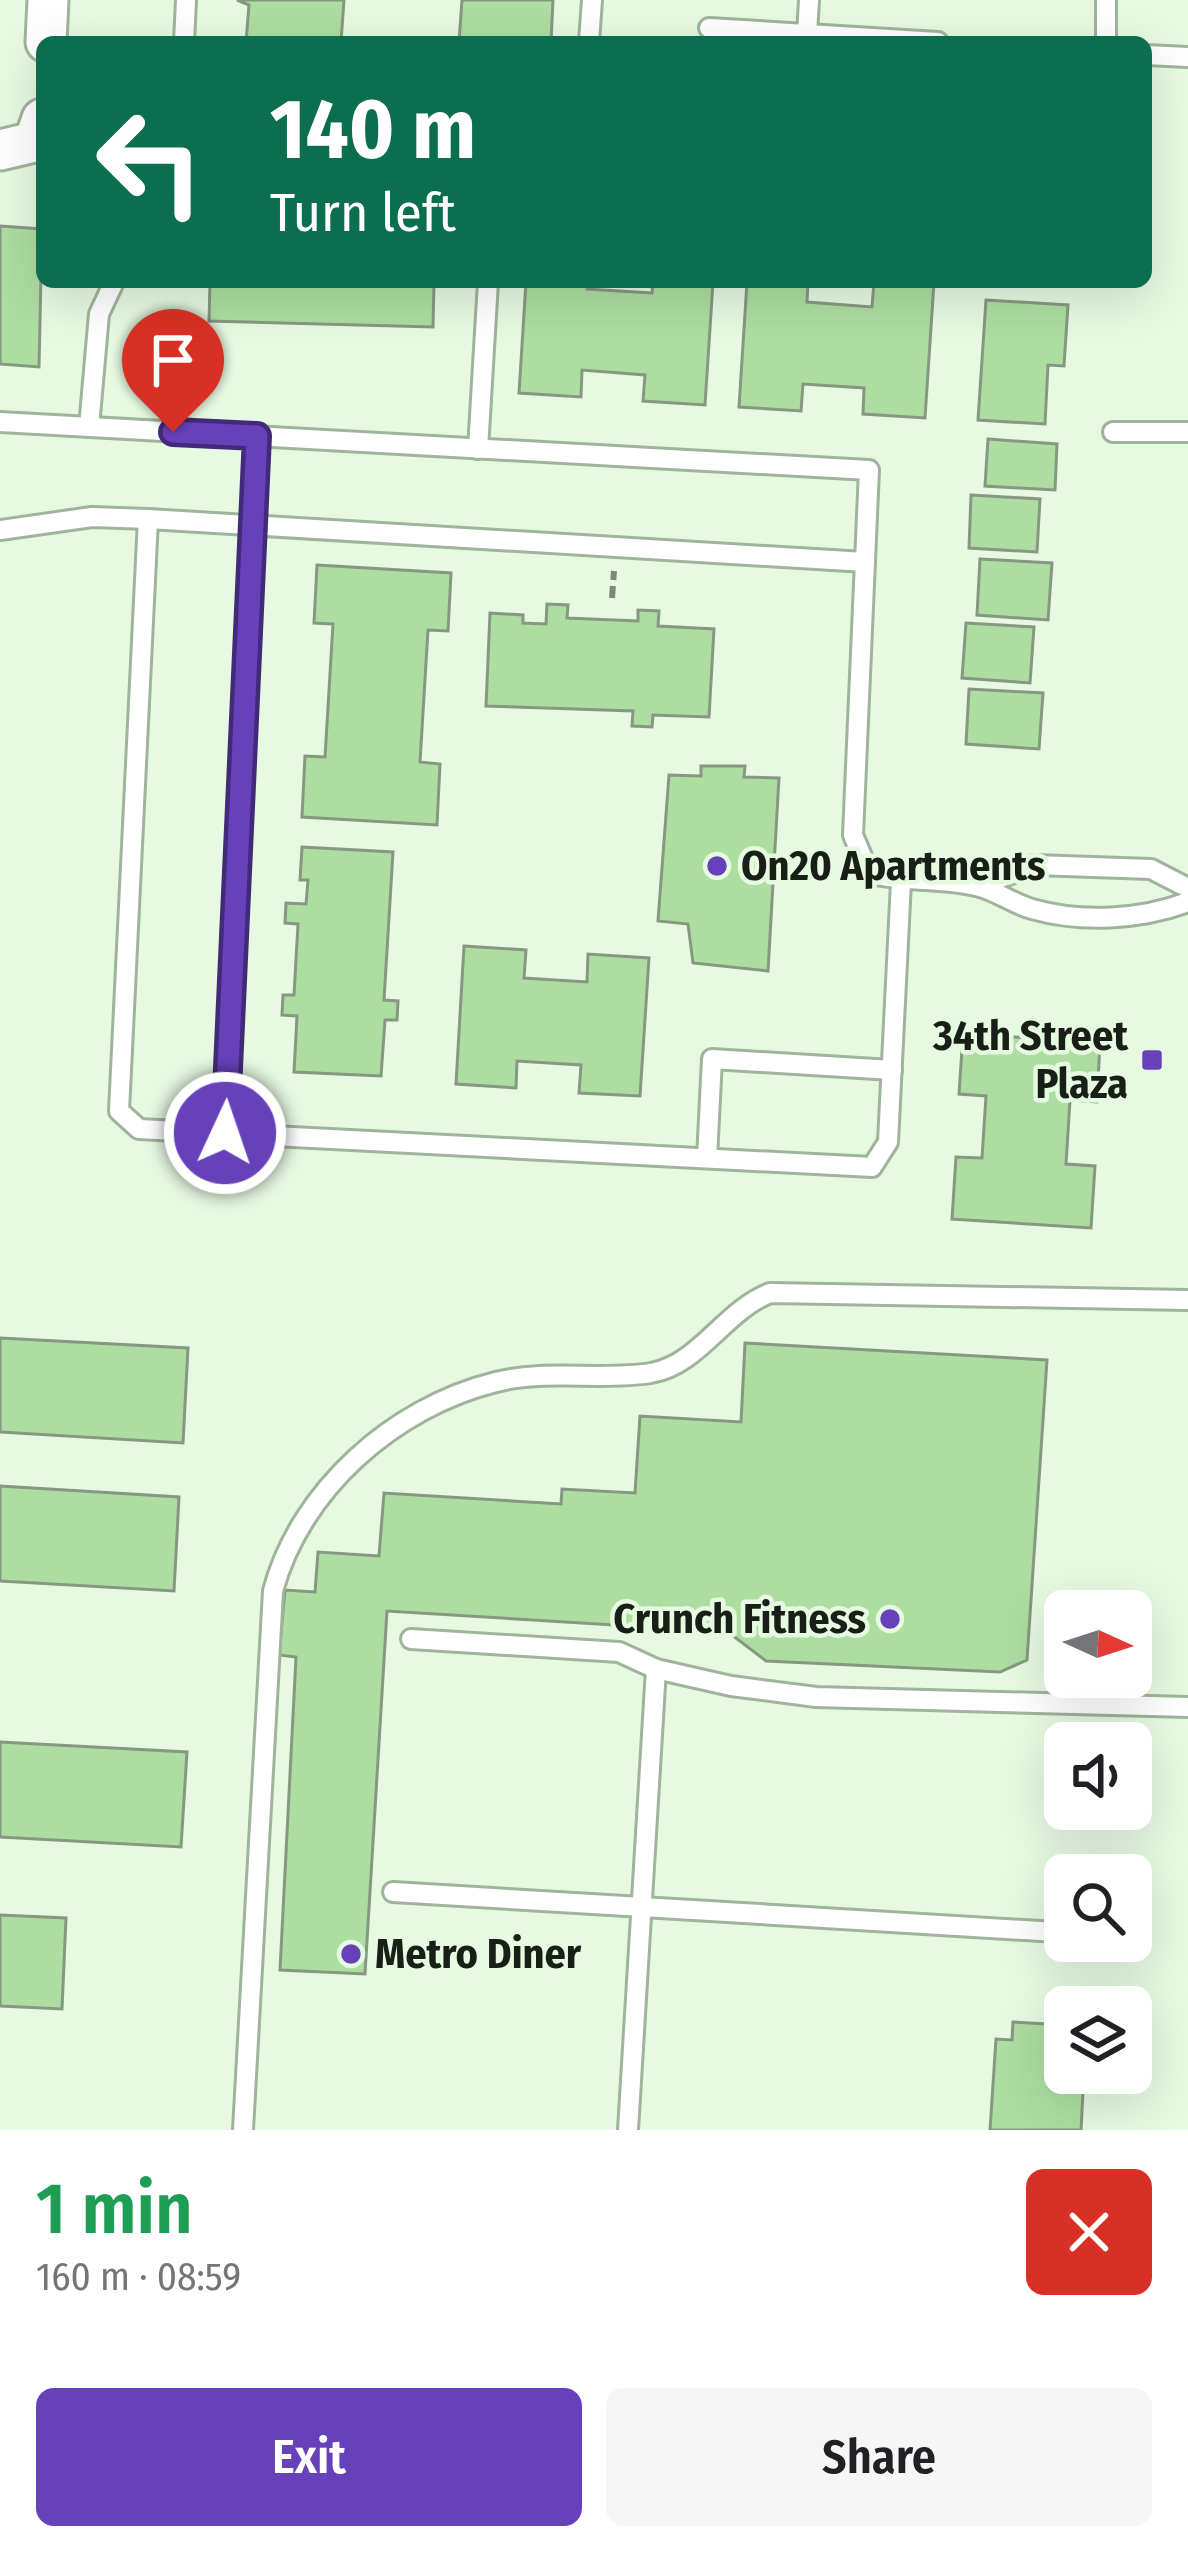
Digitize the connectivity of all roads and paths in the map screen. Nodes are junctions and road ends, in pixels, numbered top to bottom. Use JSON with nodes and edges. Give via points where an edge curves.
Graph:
{"nodes":[{"id":1,"x":48,"y":0,"type":"edge"},
{"id":2,"x":186,"y":0,"type":"edge"},
{"id":3,"x":592,"y":0,"type":"edge"},
{"id":4,"x":809,"y":0,"type":"edge"},
{"id":5,"x":1106,"y":0,"type":"edge"},
{"id":6,"x":709,"y":28,"type":"dead end"},
{"id":7,"x":807,"y":34,"type":"junction"},
{"id":8,"x":46,"y":36,"type":"edge"},
{"id":9,"x":184,"y":36,"type":"edge"},
{"id":10,"x":590,"y":36,"type":"edge"},
{"id":11,"x":840,"y":36,"type":"edge"},
{"id":12,"x":1106,"y":36,"type":"edge"},
{"id":13,"x":1152,"y":55,"type":"edge"},
{"id":14,"x":1188,"y":57,"type":"edge"},
{"id":15,"x":111,"y":288,"type":"edge"},
{"id":16,"x":488,"y":288,"type":"edge"},
{"id":17,"x":0,"y":422,"type":"edge"},
{"id":18,"x":89,"y":427,"type":"junction"},
{"id":19,"x":1113,"y":432,"type":"dead end"},
{"id":20,"x":1188,"y":432,"type":"edge"},
{"id":21,"x":257,"y":436,"type":"junction"},
{"id":22,"x":478,"y":449,"type":"junction"},
{"id":23,"x":148,"y":519,"type":"junction"},
{"id":24,"x":256,"y":525,"type":"junction"},
{"id":25,"x":0,"y":530,"type":"edge"},
{"id":26,"x":865,"y":562,"type":"junction"},
{"id":27,"x":615,"y":568,"type":"dead end"},
{"id":28,"x":613,"y":598,"type":"dead end"},
{"id":29,"x":901,"y":882,"type":"junction"},
{"id":30,"x":979,"y":886,"type":"junction"},
{"id":31,"x":1188,"y":888,"type":"edge"},
{"id":32,"x":1188,"y":902,"type":"edge"},
{"id":33,"x":892,"y":1070,"type":"junction"},
{"id":34,"x":225,"y":1133,"type":"junction"},
{"id":35,"x":707,"y":1158,"type":"junction"},
{"id":36,"x":1188,"y":1300,"type":"edge"},
{"id":37,"x":411,"y":1639,"type":"dead end"},
{"id":38,"x":656,"y":1669,"type":"junction"},
{"id":39,"x":1188,"y":1707,"type":"edge"},
{"id":40,"x":393,"y":1892,"type":"dead end"},
{"id":41,"x":643,"y":1907,"type":"junction"},
{"id":42,"x":1044,"y":1931,"type":"edge"},
{"id":43,"x":243,"y":2130,"type":"edge"},
{"id":44,"x":628,"y":2130,"type":"edge"}],
"edges":[{"from":1,"to":8,"type":"street"},
{"from":2,"to":9,"type":"lane"},
{"from":3,"to":10,"type":"lane"},
{"from":4,"to":7,"type":"lane"},
{"from":5,"to":12,"type":"lane"},
{"from":6,"to":7,"type":"lane"},
{"from":7,"to":11,"type":"lane"},
{"from":13,"to":14,"type":"lane"},
{"from":15,"to":18,"type":"lane","via":[[99,314]]},
{"from":16,"to":22,"type":"lane"},
{"from":17,"to":18,"type":"lane"},
{"from":18,"to":21,"type":"lane"},
{"from":19,"to":20,"type":"lane"},
{"from":21,"to":22,"type":"lane"},
{"from":21,"to":24,"type":"lane"},
{"from":22,"to":26,"type":"lane","via":[[869,470]]},
{"from":23,"to":24,"type":"lane"},
{"from":23,"to":25,"type":"lane"},
{"from":23,"to":34,"type":"lane","via":[[119,1111],[139,1129]]},
{"from":24,"to":26,"type":"lane"},
{"from":24,"to":34,"type":"lane"},
{"from":26,"to":29,"type":"lane","via":[[853,835],[869,873]]},
{"from":27,"to":28,"type":"path"},
{"from":29,"to":30,"type":"lane"},
{"from":29,"to":33,"type":"lane"},
{"from":30,"to":31,"type":"lane","via":[[1035,865],[1151,869]]},
{"from":30,"to":32,"type":"lane","via":[[1033,909],[1102,916],[1150,916]]},
{"from":33,"to":35,"type":"lane","via":[[888,1142],[872,1167]]},
{"from":33,"to":35,"type":"lane","via":[[712,1059]]},
{"from":34,"to":35,"type":"lane"},
{"from":36,"to":43,"type":"lane","via":[[770,1293],[745,1303],[686,1360],[652,1373],[495,1382],[436,1406],[330,1480],[284,1548],[273,1591]]},
{"from":37,"to":38,"type":"lane","via":[[619,1652]]},
{"from":38,"to":39,"type":"lane","via":[[816,1697]]},
{"from":38,"to":41,"type":"lane"},
{"from":40,"to":41,"type":"lane"},
{"from":41,"to":42,"type":"lane"},
{"from":41,"to":44,"type":"lane"}]}
